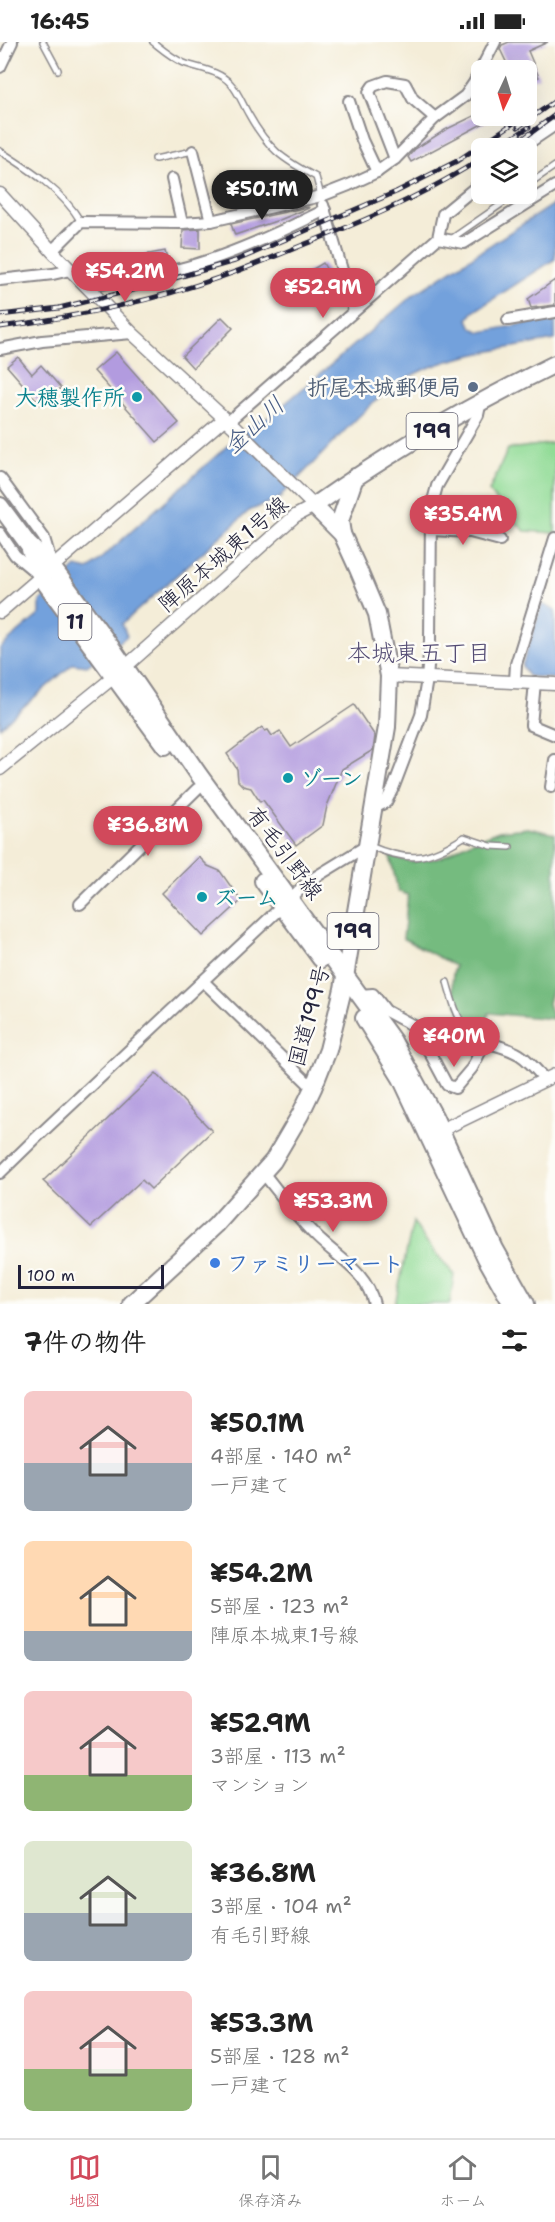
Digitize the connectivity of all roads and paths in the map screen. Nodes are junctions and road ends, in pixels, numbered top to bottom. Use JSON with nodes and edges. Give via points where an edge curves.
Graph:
{"nodes":[{"id":1,"x":12,"y":42,"type":"edge"},
{"id":2,"x":44,"y":42,"type":"edge"},
{"id":3,"x":153,"y":42,"type":"edge"},
{"id":4,"x":495,"y":42,"type":"edge"},
{"id":5,"x":0,"y":67,"type":"edge"},
{"id":6,"x":58,"y":70,"type":"dead end"},
{"id":7,"x":349,"y":101,"type":"dead end"},
{"id":8,"x":435,"y":118,"type":"junction"},
{"id":9,"x":555,"y":125,"type":"edge"},
{"id":10,"x":536,"y":138,"type":"edge"},
{"id":11,"x":0,"y":151,"type":"edge"},
{"id":12,"x":193,"y":152,"type":"joint"},
{"id":13,"x":155,"y":159,"type":"dead end"},
{"id":14,"x":395,"y":159,"type":"junction"},
{"id":15,"x":555,"y":166,"type":"edge"},
{"id":16,"x":377,"y":172,"type":"junction"},
{"id":17,"x":537,"y":178,"type":"edge"},
{"id":18,"x":172,"y":179,"type":"dead end"},
{"id":19,"x":555,"y":186,"type":"edge"},
{"id":20,"x":471,"y":191,"type":"edge"},
{"id":21,"x":0,"y":194,"type":"edge"},
{"id":22,"x":321,"y":196,"type":"junction"},
{"id":23,"x":500,"y":204,"type":"edge"},
{"id":24,"x":325,"y":210,"type":"junction"},
{"id":25,"x":211,"y":221,"type":"junction"},
{"id":26,"x":81,"y":222,"type":"junction"},
{"id":27,"x":182,"y":223,"type":"junction"},
{"id":28,"x":442,"y":240,"type":"junction"},
{"id":29,"x":52,"y":251,"type":"junction"},
{"id":30,"x":70,"y":270,"type":"junction"},
{"id":31,"x":0,"y":280,"type":"edge"},
{"id":32,"x":87,"y":286,"type":"junction"},
{"id":33,"x":354,"y":311,"type":"junction"},
{"id":34,"x":555,"y":312,"type":"edge"},
{"id":35,"x":508,"y":320,"type":"dead end"},
{"id":36,"x":132,"y":333,"type":"junction"},
{"id":37,"x":0,"y":349,"type":"edge"},
{"id":38,"x":555,"y":364,"type":"edge"},
{"id":39,"x":481,"y":401,"type":"junction"},
{"id":40,"x":229,"y":423,"type":"junction"},
{"id":41,"x":355,"y":477,"type":"junction"},
{"id":42,"x":0,"y":478,"type":"edge"},
{"id":43,"x":0,"y":506,"type":"edge"},
{"id":44,"x":314,"y":506,"type":"junction"},
{"id":45,"x":430,"y":530,"type":"junction"},
{"id":46,"x":0,"y":533,"type":"edge"},
{"id":47,"x":342,"y":534,"type":"junction"},
{"id":48,"x":555,"y":538,"type":"edge"},
{"id":49,"x":500,"y":540,"type":"dead end"},
{"id":50,"x":50,"y":576,"type":"junction"},
{"id":51,"x":0,"y":612,"type":"edge"},
{"id":52,"x":120,"y":671,"type":"junction"},
{"id":53,"x":389,"y":676,"type":"junction"},
{"id":54,"x":427,"y":679,"type":"junction"},
{"id":55,"x":515,"y":681,"type":"junction"},
{"id":56,"x":534,"y":682,"type":"junction"},
{"id":57,"x":555,"y":684,"type":"edge"},
{"id":58,"x":555,"y":735,"type":"edge"},
{"id":59,"x":555,"y":760,"type":"edge"},
{"id":60,"x":0,"y":769,"type":"edge"},
{"id":61,"x":551,"y":787,"type":"dead end"},
{"id":62,"x":197,"y":789,"type":"junction"},
{"id":63,"x":374,"y":808,"type":"junction"},
{"id":64,"x":368,"y":845,"type":"junction"},
{"id":65,"x":510,"y":847,"type":"dead end"},
{"id":66,"x":286,"y":903,"type":"junction"},
{"id":67,"x":80,"y":904,"type":"dead end"},
{"id":68,"x":203,"y":981,"type":"junction"},
{"id":69,"x":344,"y":982,"type":"junction"},
{"id":70,"x":447,"y":982,"type":"dead end"},
{"id":71,"x":360,"y":995,"type":"junction"},
{"id":72,"x":485,"y":1042,"type":"junction"},
{"id":73,"x":550,"y":1078,"type":"edge"},
{"id":74,"x":313,"y":1088,"type":"junction"},
{"id":75,"x":435,"y":1133,"type":"junction"},
{"id":76,"x":0,"y":1173,"type":"edge"},
{"id":77,"x":264,"y":1174,"type":"junction"},
{"id":78,"x":146,"y":1298,"type":"edge"},
{"id":79,"x":131,"y":1304,"type":"edge"},
{"id":80,"x":374,"y":1304,"type":"edge"},
{"id":81,"x":512,"y":1304,"type":"edge"},
{"id":82,"x":526,"y":1304,"type":"edge"}],
"edges":[{"from":1,"to":5,"type":"street"},
{"from":2,"to":6,"type":"lane"},
{"from":3,"to":22,"type":"lane","via":[[169,56],[219,74],[231,83],[270,146],[287,162],[316,177]]},
{"from":4,"to":8,"type":"street","via":[[465,96]]},
{"from":7,"to":16,"type":"street"},
{"from":8,"to":14,"type":"street"},
{"from":8,"to":14,"type":"street","via":[[413,99],[405,84],[387,81],[373,86],[369,92]]},
{"from":9,"to":10,"type":"street"},
{"from":11,"to":26,"type":"lane","via":[[48,185]]},
{"from":12,"to":13,"type":"lane"},
{"from":12,"to":25,"type":"street"},
{"from":14,"to":16,"type":"street"},
{"from":15,"to":17,"type":"lane"},
{"from":16,"to":22,"type":"street"},
{"from":18,"to":27,"type":"street"},
{"from":19,"to":28,"type":"street","via":[[465,243]]},
{"from":20,"to":28,"type":"street","via":[[443,214]]},
{"from":21,"to":29,"type":"street","name":"陣原本城東1号線"},
{"from":22,"to":24,"type":"street"},
{"from":22,"to":25,"type":"street"},
{"from":23,"to":28,"type":"lane"},
{"from":24,"to":32,"type":"street","via":[[190,266]]},
{"from":24,"to":33,"type":"street"},
{"from":25,"to":27,"type":"street"},
{"from":26,"to":27,"type":"street"},
{"from":26,"to":29,"type":"street"},
{"from":28,"to":33,"type":"street"},
{"from":29,"to":30,"type":"street","name":"陣原本城東1号線"},
{"from":30,"to":31,"type":"street"},
{"from":30,"to":32,"type":"street","name":"陣原本城東1号線"},
{"from":32,"to":36,"type":"street","name":"陣原本城東1号線"},
{"from":33,"to":40,"type":"street"},
{"from":34,"to":35,"type":"street"},
{"from":36,"to":37,"type":"street","via":[[42,340]]},
{"from":36,"to":40,"type":"street","name":"陣原本城東1号線"},
{"from":38,"to":39,"type":"main road","number":"199"},
{"from":39,"to":41,"type":"main road","number":"199"},
{"from":39,"to":45,"type":"street","via":[[478,415],[437,486]]},
{"from":40,"to":44,"type":"street","name":"陣原本城東1号線"},
{"from":40,"to":50,"type":"street"},
{"from":41,"to":44,"type":"main road","number":"199"},
{"from":41,"to":47,"type":"main road","via":[[340,521]]},
{"from":42,"to":50,"type":"street","via":[[44,538]]},
{"from":43,"to":50,"type":"main road","name":"有毛引野線","number":"11"},
{"from":44,"to":47,"type":"main road","name":"国道199号","number":"199"},
{"from":44,"to":52,"type":"street","name":"陣原本城東1号線","via":[[295,516]]},
{"from":45,"to":49,"type":"street","via":[[470,532]]},
{"from":45,"to":54,"type":"street"},
{"from":46,"to":50,"type":"street","via":[[15,555]]},
{"from":47,"to":53,"type":"main road","name":"国道199号","number":"199","via":[[377,614]]},
{"from":48,"to":55,"type":"street","via":[[516,664]]},
{"from":50,"to":51,"type":"street"},
{"from":50,"to":52,"type":"main road","name":"有毛引野線","number":"11"},
{"from":52,"to":60,"type":"street","name":"陣原本城東1号線"},
{"from":52,"to":62,"type":"main road","name":"有毛引野線","number":"11"},
{"from":52,"to":66,"type":"main road","name":"有毛引野線","number":"11","via":[[220,804]]},
{"from":53,"to":54,"type":"street"},
{"from":53,"to":63,"type":"main road","name":"国道199号","number":"199","via":[[387,727]]},
{"from":54,"to":55,"type":"street"},
{"from":54,"to":63,"type":"street","via":[[421,715],[394,786],[386,802]]},
{"from":55,"to":56,"type":"street"},
{"from":56,"to":57,"type":"street"},
{"from":56,"to":58,"type":"street","via":[[531,725]]},
{"from":59,"to":61,"type":"street"},
{"from":62,"to":66,"type":"main road","name":"有毛引野線","number":"11"},
{"from":62,"to":67,"type":"street"},
{"from":63,"to":64,"type":"main road","name":"国道199号","number":"199"},
{"from":64,"to":65,"type":"lane","via":[[387,854],[412,857],[426,857],[464,837],[491,846]]},
{"from":64,"to":66,"type":"street","via":[[309,881]]},
{"from":64,"to":69,"type":"main road","name":"国道199号","number":"199"},
{"from":66,"to":68,"type":"street"},
{"from":66,"to":69,"type":"main road","name":"有毛引野線","number":"11"},
{"from":68,"to":74,"type":"street"},
{"from":68,"to":76,"type":"street"},
{"from":69,"to":71,"type":"main road","name":"有毛引野線","number":"11"},
{"from":69,"to":74,"type":"main road","name":"国道199号","number":"199","via":[[328,1050]]},
{"from":69,"to":75,"type":"main road","name":"有毛引野線","number":"11"},
{"from":70,"to":72,"type":"lane","via":[[463,1026]]},
{"from":71,"to":72,"type":"street","via":[[373,994],[386,1011],[416,1027],[447,1085],[455,1088],[472,1068]]},
{"from":71,"to":75,"type":"main road","name":"有毛引野線","number":"11","via":[[393,1041]]},
{"from":72,"to":73,"type":"street","via":[[515,1050]]},
{"from":73,"to":75,"type":"street"},
{"from":74,"to":77,"type":"main road","name":"国道199号","number":"199"},
{"from":75,"to":81,"type":"main road","name":"有毛引野線","number":"11","via":[[486,1258]]},
{"from":75,"to":82,"type":"main road","name":"有毛引野線","number":"11"},
{"from":77,"to":78,"type":"main road","name":"国道199号","number":"199"},
{"from":77,"to":80,"type":"street","via":[[317,1238],[355,1269],[372,1292]]},
{"from":78,"to":79,"type":"main road","name":"国道199号","number":"199"}]}
